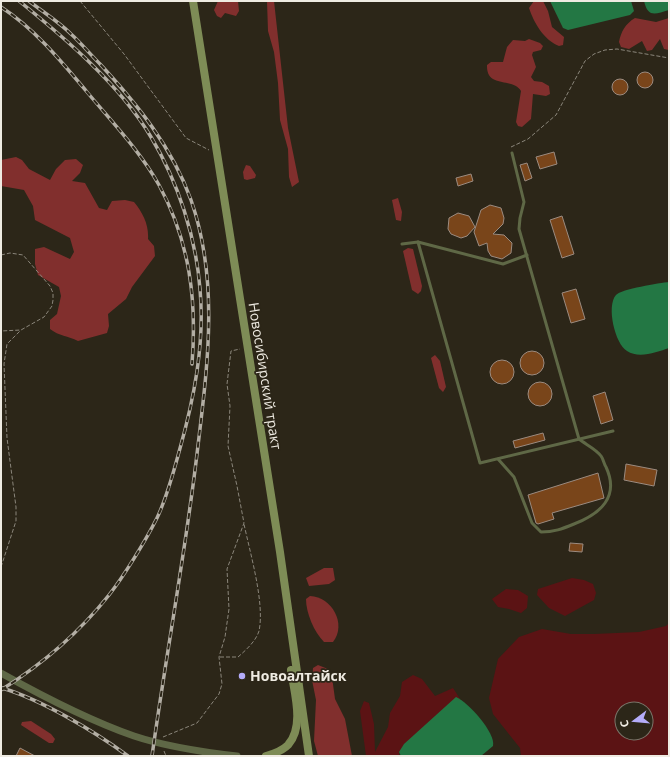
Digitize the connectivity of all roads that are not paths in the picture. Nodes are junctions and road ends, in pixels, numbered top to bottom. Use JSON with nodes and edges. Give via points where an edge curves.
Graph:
{"nodes":[{"id":1,"x":193,"y":1,"type":"edge"},
{"id":2,"x":512,"y":153,"type":"road end"},
{"id":3,"x":418,"y":242,"type":"junction"},
{"id":4,"x":402,"y":244,"type":"dead end"},
{"id":5,"x":527,"y":255,"type":"junction"},
{"id":6,"x":613,"y":431,"type":"dead end"},
{"id":7,"x":579,"y":439,"type":"junction"},
{"id":8,"x":498,"y":458,"type":"junction"},
{"id":9,"x":283,"y":575,"type":"junction"},
{"id":10,"x":1,"y":674,"type":"edge"},
{"id":11,"x":236,"y":756,"type":"edge"},
{"id":12,"x":266,"y":756,"type":"edge"},
{"id":13,"x":305,"y":756,"type":"edge"},
{"id":14,"x":309,"y":756,"type":"edge"}],
"edges":[{"from":1,"to":9,"type":"main road","name":"Новосибирский тракт"},
{"from":2,"to":5,"type":"lane","via":[[524,202],[519,229]]},
{"from":3,"to":4,"type":"lane"},
{"from":3,"to":5,"type":"lane","via":[[503,264]]},
{"from":3,"to":8,"type":"lane","via":[[480,463]]},
{"from":5,"to":7,"type":"lane"},
{"from":6,"to":7,"type":"lane"},
{"from":7,"to":8,"type":"lane"},
{"from":7,"to":8,"type":"lane","via":[[601,456],[611,481],[610,492],[607,501],[598,511],[580,522],[553,532],[542,532],[532,523],[514,477]]},
{"from":9,"to":12,"type":"main road","via":[[297,724],[295,734],[287,746]]},
{"from":9,"to":14,"type":"main road","name":"Новосибирский тракт"},
{"from":10,"to":11,"type":"street","via":[[97,721],[134,736]]},
{"from":13,"to":14,"type":"street"}]}
